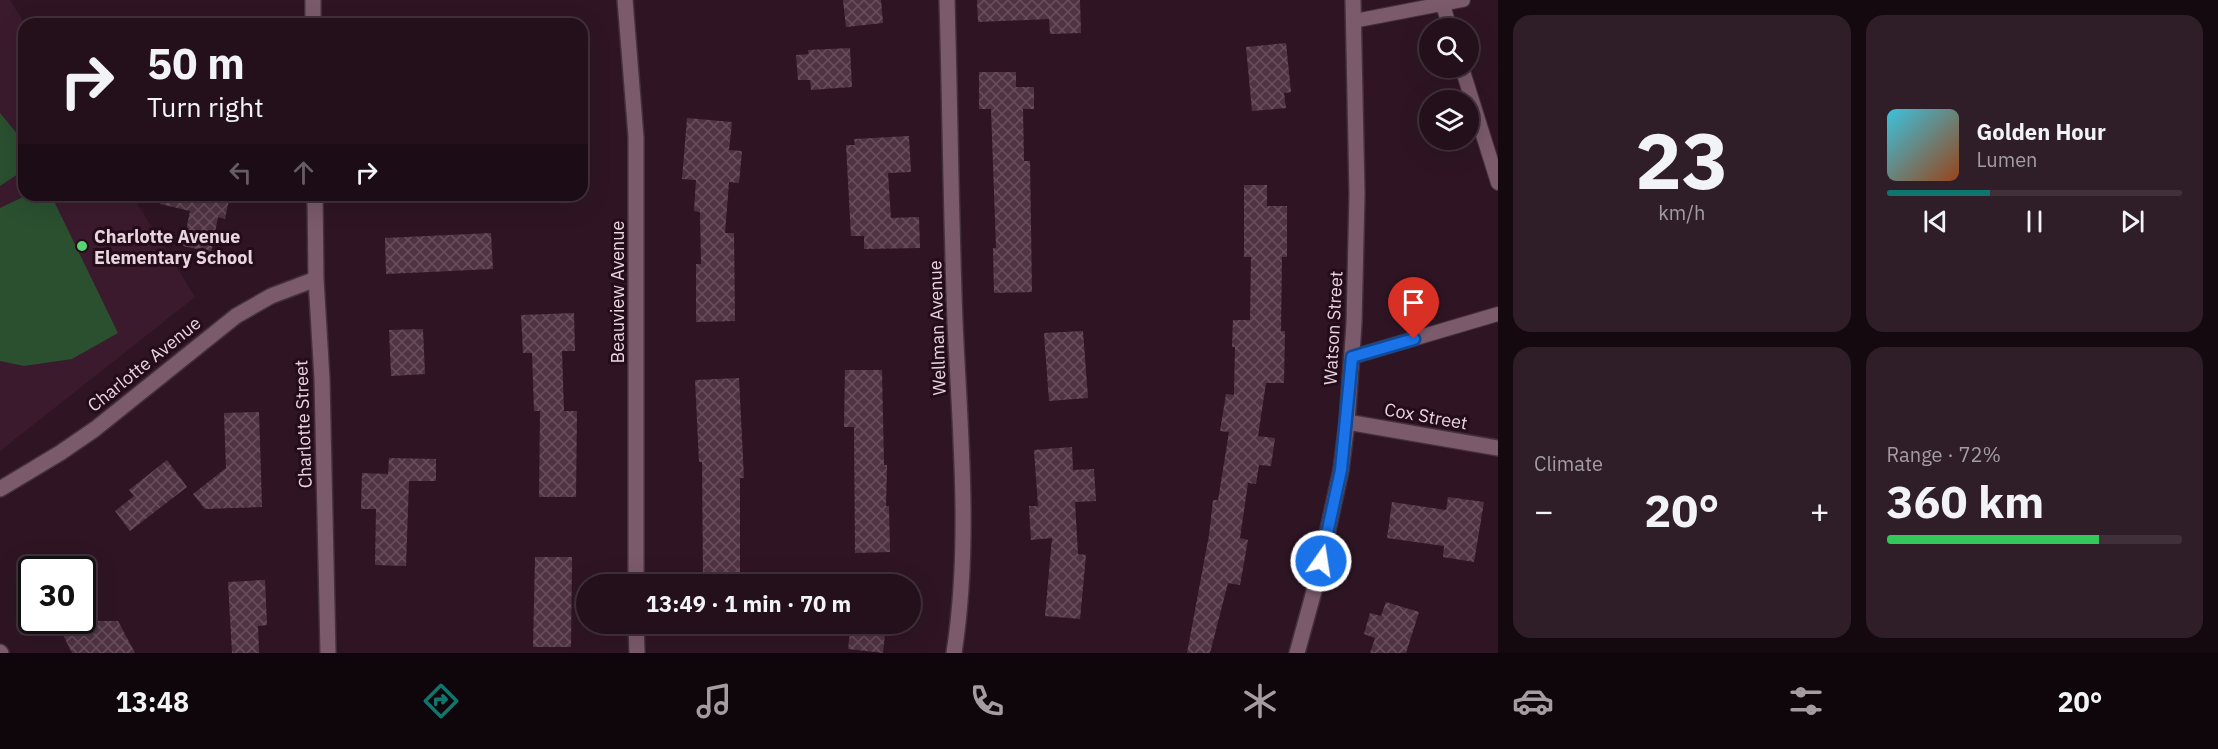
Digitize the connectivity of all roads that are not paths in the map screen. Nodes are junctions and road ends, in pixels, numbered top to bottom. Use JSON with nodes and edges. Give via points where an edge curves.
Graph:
{"nodes":[{"id":1,"x":313,"y":0,"type":"edge"},
{"id":2,"x":625,"y":0,"type":"edge"},
{"id":3,"x":947,"y":0,"type":"edge"},
{"id":4,"x":1353,"y":0,"type":"edge"},
{"id":5,"x":1463,"y":0,"type":"edge"},
{"id":6,"x":1443,"y":5,"type":"junction"},
{"id":7,"x":313,"y":18,"type":"edge"},
{"id":8,"x":1447,"y":18,"type":"edge"},
{"id":9,"x":1354,"y":21,"type":"junction"},
{"id":10,"x":1465,"y":78,"type":"edge"},
{"id":11,"x":1498,"y":183,"type":"edge"},
{"id":12,"x":315,"y":201,"type":"edge"},
{"id":13,"x":316,"y":279,"type":"junction"},
{"id":14,"x":1498,"y":314,"type":"edge"},
{"id":15,"x":1352,"y":357,"type":"junction"},
{"id":16,"x":1347,"y":422,"type":"junction"},
{"id":17,"x":1498,"y":448,"type":"edge"},
{"id":18,"x":0,"y":489,"type":"edge"},
{"id":19,"x":636,"y":574,"type":"edge"},
{"id":20,"x":636,"y":634,"type":"edge"},
{"id":21,"x":328,"y":653,"type":"edge"},
{"id":22,"x":637,"y":653,"type":"edge"},
{"id":23,"x":954,"y":653,"type":"edge"},
{"id":24,"x":1298,"y":653,"type":"edge"}],
"edges":[{"from":1,"to":7,"type":"street"},
{"from":2,"to":19,"type":"street","name":"Beauview Avenue","via":[[636,137]]},
{"from":3,"to":23,"type":"street","name":"Wellman Avenue","via":[[964,519]]},
{"from":4,"to":9,"type":"street","name":"Watson Street"},
{"from":5,"to":6,"type":"lane"},
{"from":6,"to":8,"type":"lane"},
{"from":6,"to":9,"type":"lane"},
{"from":9,"to":15,"type":"street","name":"Watson Street","via":[[1357,194]]},
{"from":10,"to":11,"type":"lane"},
{"from":12,"to":13,"type":"street","name":"Charlotte Street"},
{"from":13,"to":18,"type":"street","name":"Charlotte Avenue","via":[[271,296],[236,316],[95,429]]},
{"from":13,"to":21,"type":"street","name":"Charlotte Street"},
{"from":14,"to":15,"type":"lane"},
{"from":15,"to":16,"type":"street","name":"Watson Street"},
{"from":16,"to":17,"type":"street","name":"Cox Street"},
{"from":16,"to":24,"type":"street","name":"Watson Street","via":[[1341,470]]},
{"from":20,"to":22,"type":"street"}]}
